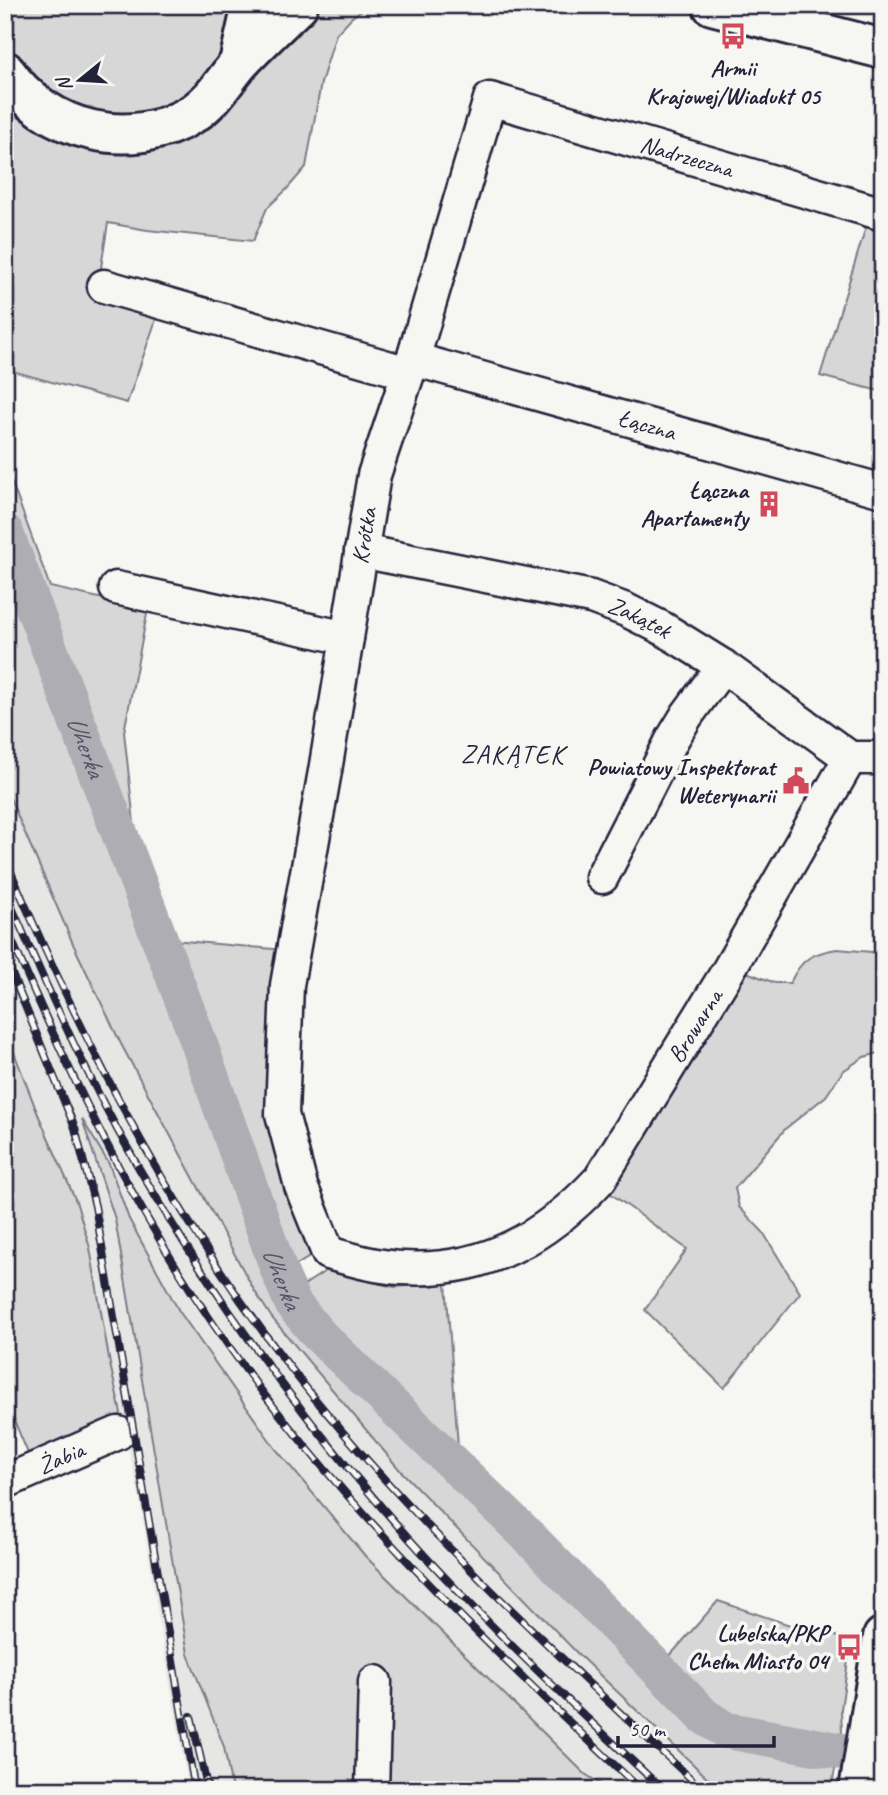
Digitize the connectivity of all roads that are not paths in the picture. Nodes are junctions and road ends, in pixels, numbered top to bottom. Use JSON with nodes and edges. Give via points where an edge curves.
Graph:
{"nodes":[{"id":1,"x":252,"y":5,"type":"edge"},
{"id":2,"x":298,"y":5,"type":"edge"},
{"id":3,"x":712,"y":5,"type":"edge"},
{"id":4,"x":799,"y":5,"type":"edge"},
{"id":5,"x":883,"y":26,"type":"edge"},
{"id":6,"x":883,"y":49,"type":"edge"},
{"id":7,"x":239,"y":63,"type":"junction"},
{"id":8,"x":5,"y":71,"type":"edge"},
{"id":9,"x":490,"y":99,"type":"joint"},
{"id":10,"x":883,"y":214,"type":"edge"},
{"id":11,"x":104,"y":286,"type":"dead end"},
{"id":12,"x":411,"y":366,"type":"junction"},
{"id":13,"x":883,"y":491,"type":"edge"},
{"id":14,"x":361,"y":551,"type":"junction"},
{"id":15,"x":116,"y":588,"type":"dead end"},
{"id":16,"x":347,"y":638,"type":"junction"},
{"id":17,"x":723,"y":666,"type":"junction"},
{"id":18,"x":850,"y":758,"type":"junction"},
{"id":19,"x":883,"y":758,"type":"edge"},
{"id":20,"x":602,"y":877,"type":"dead end"},
{"id":21,"x":287,"y":985,"type":"joint"},
{"id":22,"x":118,"y":1433,"type":"dead end"},
{"id":23,"x":5,"y":1482,"type":"edge"},
{"id":24,"x":883,"y":1637,"type":"edge"},
{"id":25,"x":375,"y":1682,"type":"dead end"},
{"id":26,"x":860,"y":1783,"type":"edge"},
{"id":27,"x":372,"y":1790,"type":"edge"}],
"edges":[{"from":1,"to":7,"type":"main road"},
{"from":2,"to":7,"type":"main road"},
{"from":3,"to":6,"type":"main road"},
{"from":4,"to":5,"type":"main road"},
{"from":7,"to":8,"type":"main road","via":[[194,113],[157,129],[118,134],[80,127],[51,115],[21,92]]},
{"from":9,"to":10,"type":"street","name":"Nadrzeczna"},
{"from":9,"to":12,"type":"street","name":"Krótka"},
{"from":11,"to":12,"type":"street","name":"Łączna"},
{"from":12,"to":13,"type":"street","name":"Łączna"},
{"from":12,"to":14,"type":"street","name":"Krótka","via":[[374,475]]},
{"from":14,"to":16,"type":"street","name":"Krótka"},
{"from":14,"to":17,"type":"street","name":"Zakątek","via":[[591,597],[662,628]]},
{"from":15,"to":16,"type":"street"},
{"from":16,"to":21,"type":"street","name":"Krótka"},
{"from":17,"to":18,"type":"street","name":"Zakątek"},
{"from":17,"to":20,"type":"street","via":[[673,738]]},
{"from":18,"to":19,"type":"street"},
{"from":18,"to":21,"type":"street","name":"Browarna","via":[[728,971],[600,1179],[544,1231],[497,1255],[459,1265],[403,1268],[328,1254],[301,1186],[282,1114]]},
{"from":22,"to":23,"type":"street","name":"Żabia"},
{"from":24,"to":26,"type":"main road"},
{"from":25,"to":27,"type":"street"}]}
